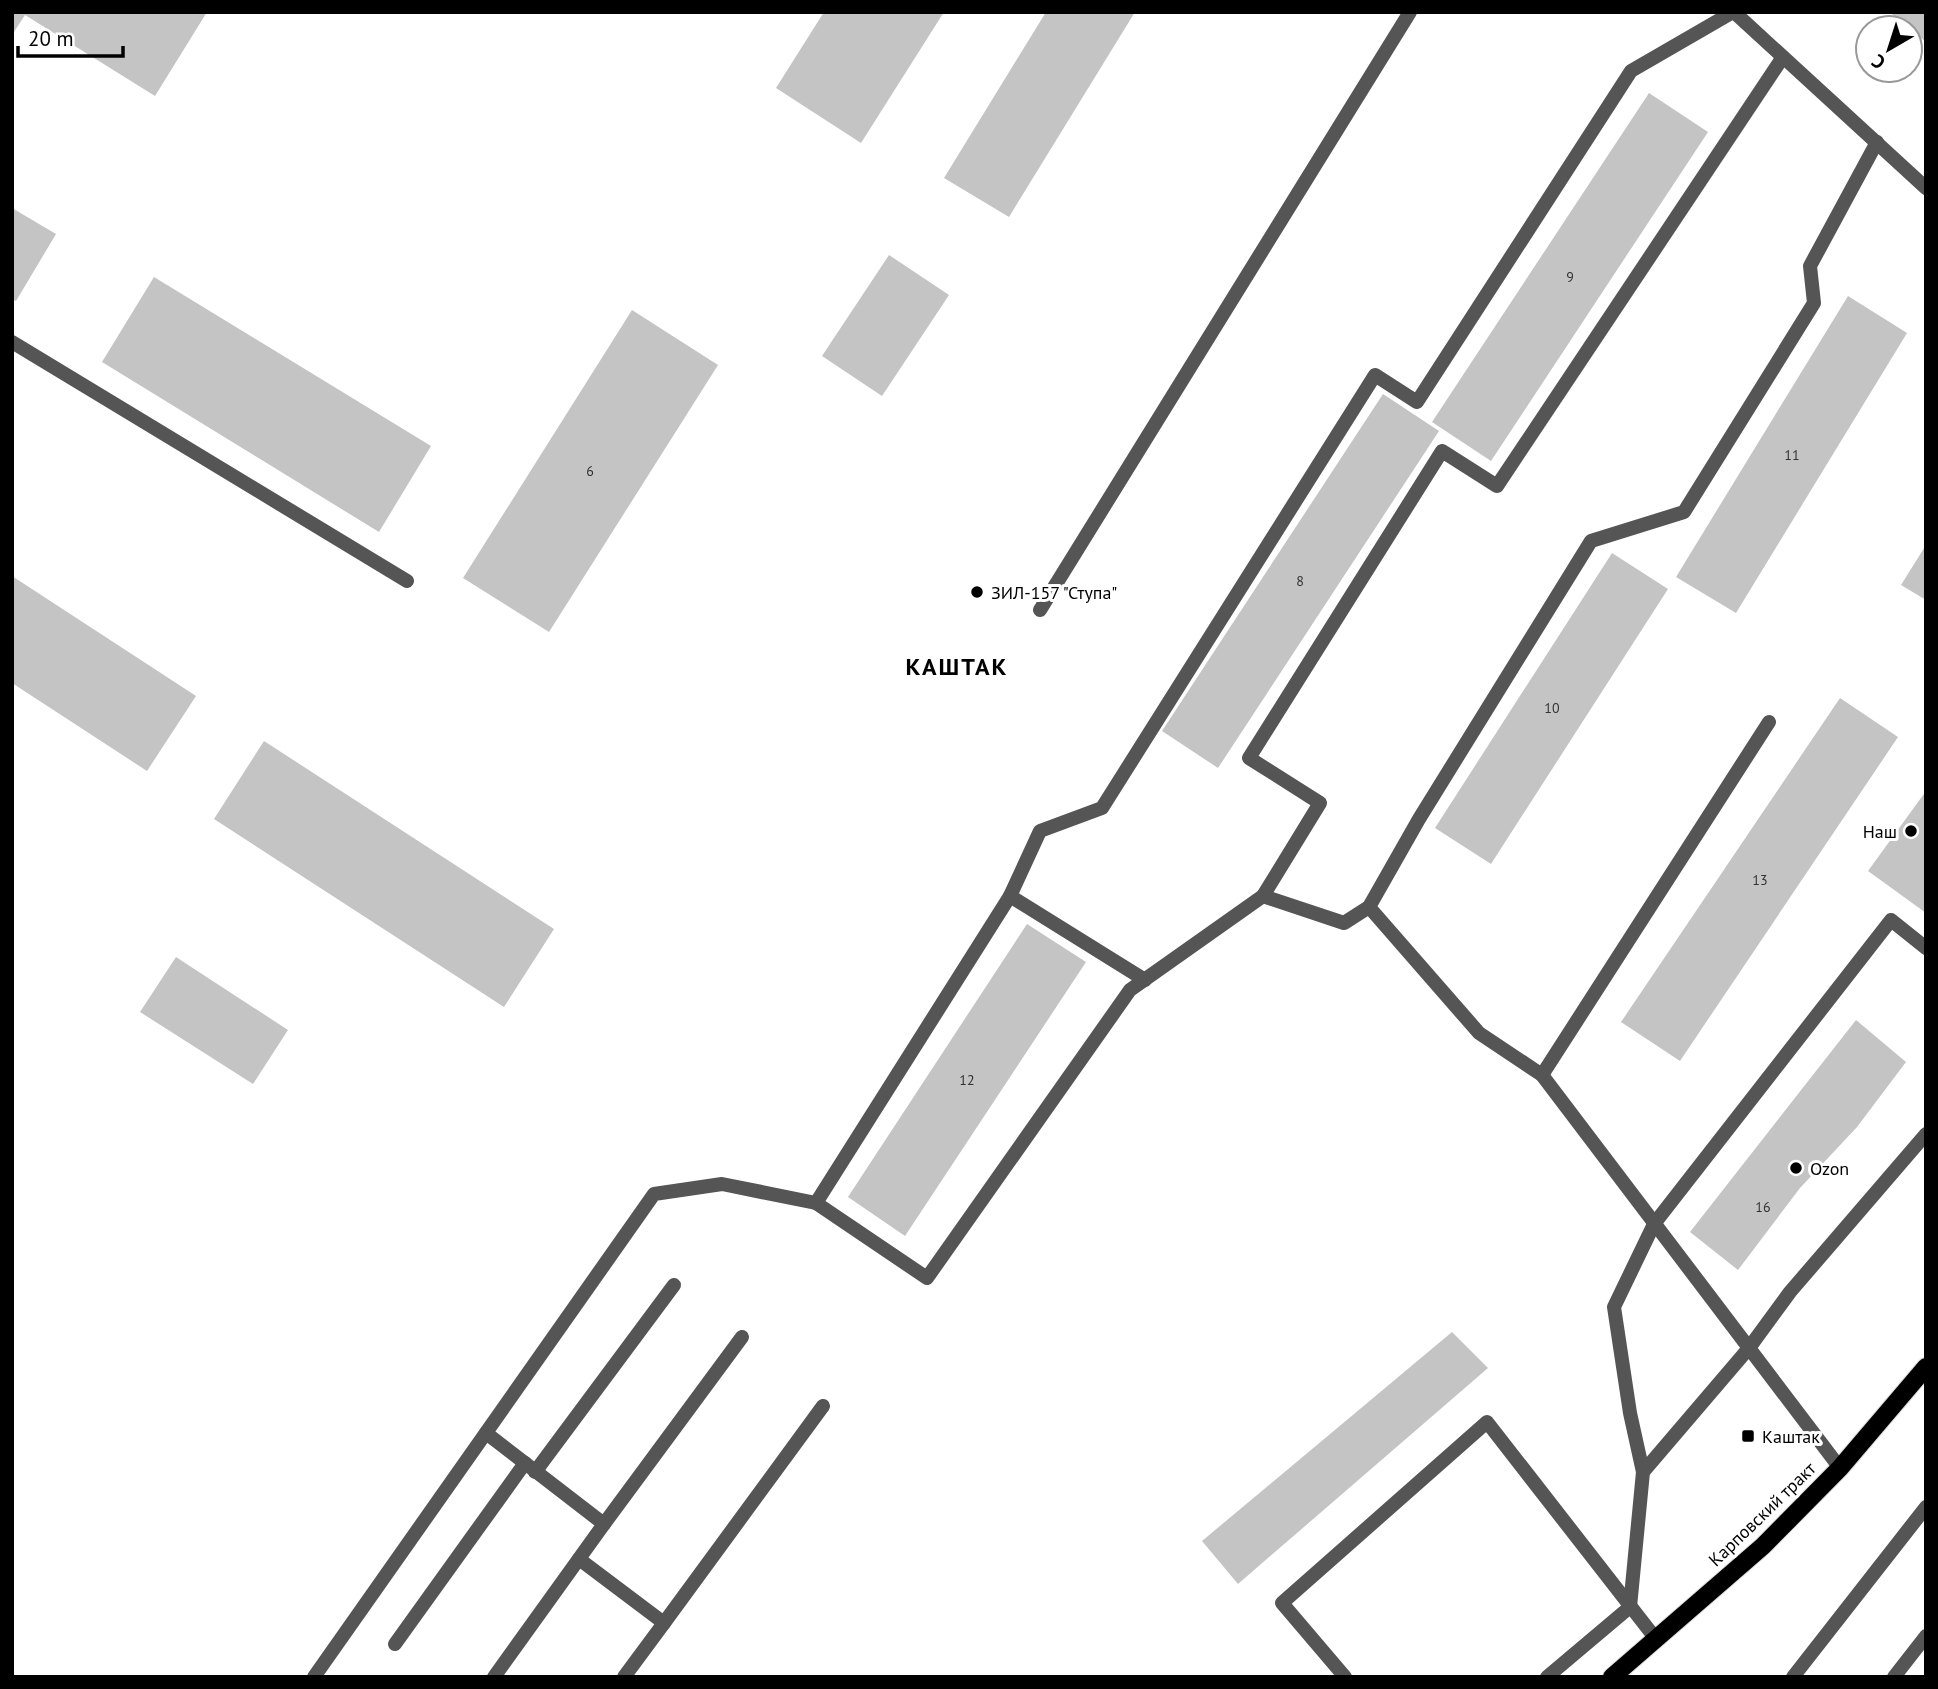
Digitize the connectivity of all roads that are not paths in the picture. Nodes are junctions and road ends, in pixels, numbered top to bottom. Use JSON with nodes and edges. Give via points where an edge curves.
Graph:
{"nodes":[{"id":1,"x":1410,"y":12,"type":"edge"},
{"id":2,"x":1733,"y":12,"type":"edge"},
{"id":3,"x":1783,"y":57,"type":"junction"},
{"id":4,"x":1877,"y":142,"type":"junction"},
{"id":5,"x":1926,"y":188,"type":"edge"},
{"id":6,"x":12,"y":342,"type":"edge"},
{"id":7,"x":407,"y":581,"type":"dead end"},
{"id":8,"x":1040,"y":610,"type":"dead end"},
{"id":9,"x":1769,"y":722,"type":"dead end"},
{"id":10,"x":1010,"y":896,"type":"junction"},
{"id":11,"x":1262,"y":897,"type":"junction"},
{"id":12,"x":1369,"y":907,"type":"junction"},
{"id":13,"x":1926,"y":948,"type":"edge"},
{"id":14,"x":1145,"y":980,"type":"junction"},
{"id":15,"x":1542,"y":1075,"type":"junction"},
{"id":16,"x":1926,"y":1134,"type":"edge"},
{"id":17,"x":816,"y":1203,"type":"junction"},
{"id":18,"x":1654,"y":1224,"type":"junction"},
{"id":19,"x":674,"y":1285,"type":"dead end"},
{"id":20,"x":742,"y":1337,"type":"dead end"},
{"id":21,"x":1749,"y":1348,"type":"junction"},
{"id":22,"x":1926,"y":1367,"type":"edge"},
{"id":23,"x":823,"y":1406,"type":"dead end"},
{"id":24,"x":486,"y":1433,"type":"junction"},
{"id":25,"x":530,"y":1467,"type":"junction"},
{"id":26,"x":1840,"y":1468,"type":"junction"},
{"id":27,"x":1643,"y":1472,"type":"junction"},
{"id":28,"x":1926,"y":1507,"type":"edge"},
{"id":29,"x":604,"y":1524,"type":"junction"},
{"id":30,"x":579,"y":1559,"type":"junction"},
{"id":31,"x":1630,"y":1607,"type":"junction"},
{"id":32,"x":664,"y":1623,"type":"junction"},
{"id":33,"x":1926,"y":1636,"type":"edge"},
{"id":34,"x":1656,"y":1639,"type":"junction"},
{"id":35,"x":395,"y":1644,"type":"dead end"},
{"id":36,"x":1550,"y":1676,"type":"edge"},
{"id":37,"x":314,"y":1677,"type":"edge"},
{"id":38,"x":494,"y":1677,"type":"edge"},
{"id":39,"x":624,"y":1677,"type":"edge"},
{"id":40,"x":1345,"y":1677,"type":"edge"},
{"id":41,"x":1612,"y":1677,"type":"edge"},
{"id":42,"x":1793,"y":1677,"type":"edge"},
{"id":43,"x":1894,"y":1677,"type":"edge"}],
"edges":[{"from":1,"to":8,"type":"street"},
{"from":2,"to":3,"type":"street"},
{"from":2,"to":10,"type":"street","via":[[1631,71],[1417,402],[1375,375],[1102,808],[1040,831]]},
{"from":3,"to":4,"type":"street"},
{"from":3,"to":11,"type":"street","via":[[1497,486],[1442,451],[1249,758],[1320,803]]},
{"from":4,"to":5,"type":"street"},
{"from":4,"to":12,"type":"street","via":[[1810,266],[1814,303],[1684,512],[1591,541]]},
{"from":6,"to":7,"type":"street"},
{"from":9,"to":15,"type":"street"},
{"from":10,"to":14,"type":"street"},
{"from":10,"to":17,"type":"street"},
{"from":11,"to":12,"type":"street","via":[[1344,923]]},
{"from":11,"to":14,"type":"street"},
{"from":12,"to":15,"type":"street","via":[[1479,1033]]},
{"from":13,"to":18,"type":"street","via":[[1891,920]]},
{"from":14,"to":17,"type":"street","via":[[1130,990],[927,1279]]},
{"from":15,"to":18,"type":"street"},
{"from":16,"to":21,"type":"street","via":[[1790,1292]]},
{"from":17,"to":24,"type":"street","via":[[722,1184],[654,1194]]},
{"from":18,"to":21,"type":"street"},
{"from":18,"to":27,"type":"street","via":[[1615,1307]]},
{"from":19,"to":25,"type":"street"},
{"from":20,"to":29,"type":"street"},
{"from":21,"to":26,"type":"street"},
{"from":21,"to":27,"type":"street"},
{"from":22,"to":26,"type":"main road","name":"Карповский тракт"},
{"from":23,"to":32,"type":"street"},
{"from":24,"to":25,"type":"street"},
{"from":24,"to":37,"type":"street"},
{"from":25,"to":29,"type":"street"},
{"from":25,"to":35,"type":"street"},
{"from":26,"to":34,"type":"main road","name":"Карповский тракт","via":[[1763,1546]]},
{"from":27,"to":31,"type":"street"},
{"from":28,"to":42,"type":"street"},
{"from":29,"to":30,"type":"street"},
{"from":30,"to":32,"type":"street"},
{"from":30,"to":38,"type":"street"},
{"from":31,"to":34,"type":"street"},
{"from":31,"to":36,"type":"street"},
{"from":31,"to":40,"type":"street","via":[[1487,1422],[1282,1603]]},
{"from":32,"to":39,"type":"street"},
{"from":33,"to":43,"type":"street"},
{"from":34,"to":41,"type":"main road","name":"Карповский тракт"}]}
